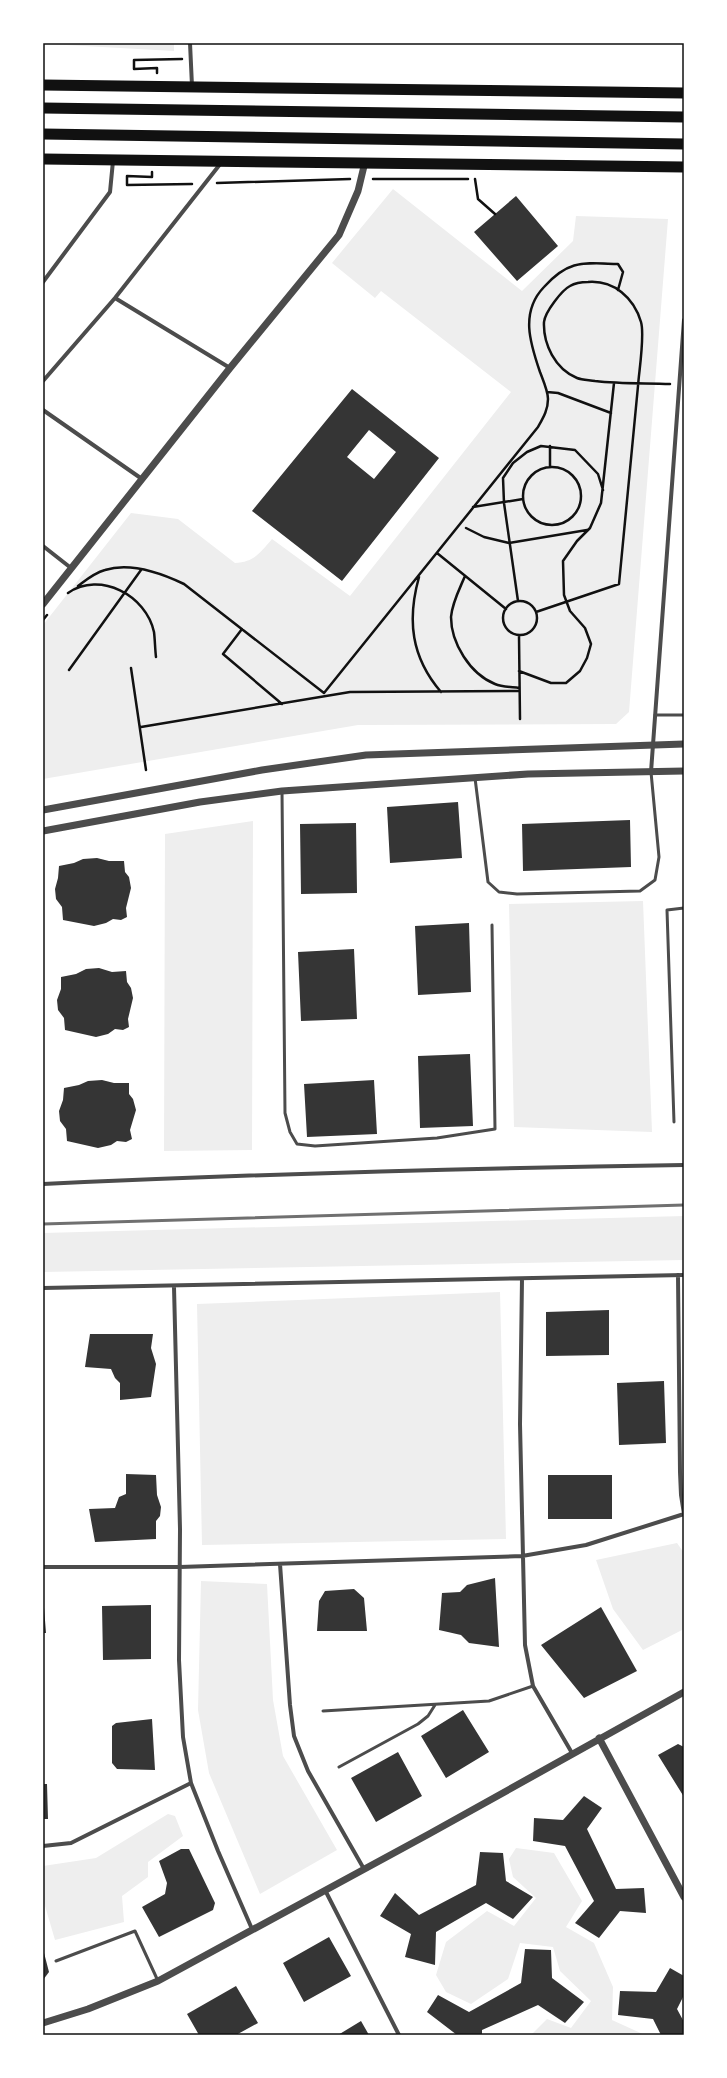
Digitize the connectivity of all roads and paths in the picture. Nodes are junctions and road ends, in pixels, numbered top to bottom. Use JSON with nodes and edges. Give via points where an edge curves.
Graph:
{"nodes":[{"id":1,"x":190,"y":43,"type":"edge"},
{"id":2,"x":190,"y":59,"type":"junction"},
{"id":3,"x":157,"y":68,"type":"dead end"},
{"id":4,"x":43,"y":85,"type":"edge"},
{"id":5,"x":192,"y":86,"type":"junction"},
{"id":6,"x":684,"y":93,"type":"edge"},
{"id":7,"x":43,"y":108,"type":"edge"},
{"id":8,"x":684,"y":117,"type":"edge"},
{"id":9,"x":43,"y":134,"type":"edge"},
{"id":10,"x":684,"y":144,"type":"edge"},
{"id":11,"x":43,"y":159,"type":"edge"},
{"id":12,"x":113,"y":159,"type":"junction"},
{"id":13,"x":222,"y":160,"type":"junction"},
{"id":14,"x":365,"y":162,"type":"junction"},
{"id":15,"x":684,"y":167,"type":"edge"},
{"id":16,"x":152,"y":177,"type":"dead end"},
{"id":17,"x":361,"y":178,"type":"junction"},
{"id":18,"x":475,"y":179,"type":"junction"},
{"id":19,"x":482,"y":179,"type":"dead end"},
{"id":20,"x":203,"y":183,"type":"junction"},
{"id":21,"x":495,"y":214,"type":"dead end"},
{"id":22,"x":43,"y":282,"type":"edge"},
{"id":23,"x":618,"y":290,"type":"junction"},
{"id":24,"x":115,"y":298,"type":"junction"},
{"id":25,"x":684,"y":320,"type":"edge"},
{"id":26,"x":230,"y":368,"type":"junction"},
{"id":27,"x":43,"y":381,"type":"edge"},
{"id":28,"x":614,"y":383,"type":"junction"},
{"id":29,"x":638,"y":384,"type":"junction"},
{"id":30,"x":679,"y":384,"type":"junction"},
{"id":31,"x":547,"y":392,"type":"junction"},
{"id":32,"x":43,"y":410,"type":"edge"},
{"id":33,"x":611,"y":413,"type":"junction"},
{"id":34,"x":550,"y":446,"type":"junction"},
{"id":35,"x":550,"y":467,"type":"junction"},
{"id":36,"x":142,"y":479,"type":"junction"},
{"id":37,"x":603,"y":491,"type":"junction"},
{"id":38,"x":523,"y":499,"type":"junction"},
{"id":39,"x":504,"y":503,"type":"junction"},
{"id":40,"x":473,"y":508,"type":"junction"},
{"id":41,"x":466,"y":528,"type":"dead end"},
{"id":42,"x":588,"y":530,"type":"junction"},
{"id":43,"x":509,"y":543,"type":"junction"},
{"id":44,"x":43,"y":546,"type":"edge"},
{"id":45,"x":437,"y":553,"type":"junction"},
{"id":46,"x":71,"y":568,"type":"junction"},
{"id":47,"x":141,"y":570,"type":"junction"},
{"id":48,"x":419,"y":575,"type":"junction"},
{"id":49,"x":465,"y":576,"type":"junction"},
{"id":50,"x":78,"y":586,"type":"junction"},
{"id":51,"x":125,"y":593,"type":"junction"},
{"id":52,"x":66,"y":594,"type":"dead end"},
{"id":53,"x":518,"y":601,"type":"junction"},
{"id":54,"x":566,"y":601,"type":"junction"},
{"id":55,"x":43,"y":604,"type":"edge"},
{"id":56,"x":506,"y":608,"type":"junction"},
{"id":57,"x":51,"y":609,"type":"dead end"},
{"id":58,"x":536,"y":612,"type":"junction"},
{"id":59,"x":43,"y":620,"type":"edge"},
{"id":60,"x":242,"y":629,"type":"junction"},
{"id":61,"x":519,"y":636,"type":"junction"},
{"id":62,"x":156,"y":657,"type":"dead end"},
{"id":63,"x":131,"y":668,"type":"dead end"},
{"id":64,"x":69,"y":670,"type":"dead end"},
{"id":65,"x":519,"y":671,"type":"junction"},
{"id":66,"x":519,"y":690,"type":"junction"},
{"id":67,"x":441,"y":692,"type":"junction"},
{"id":68,"x":324,"y":693,"type":"junction"},
{"id":69,"x":327,"y":696,"type":"junction"},
{"id":70,"x":282,"y":704,"type":"junction"},
{"id":71,"x":684,"y":715,"type":"edge"},
{"id":72,"x":655,"y":716,"type":"junction"},
{"id":73,"x":520,"y":719,"type":"dead end"},
{"id":74,"x":141,"y":727,"type":"junction"},
{"id":75,"x":653,"y":744,"type":"junction"},
{"id":76,"x":684,"y":744,"type":"edge"},
{"id":77,"x":146,"y":770,"type":"dead end"},
{"id":78,"x":684,"y":771,"type":"edge"},
{"id":79,"x":651,"y":772,"type":"junction"},
{"id":80,"x":475,"y":778,"type":"junction"},
{"id":81,"x":282,"y":791,"type":"junction"},
{"id":82,"x":43,"y":810,"type":"edge"},
{"id":83,"x":43,"y":831,"type":"edge"},
{"id":84,"x":684,"y":908,"type":"edge"},
{"id":85,"x":492,"y":925,"type":"dead end"},
{"id":86,"x":674,"y":1122,"type":"dead end"},
{"id":87,"x":684,"y":1165,"type":"edge"},
{"id":88,"x":43,"y":1184,"type":"edge"},
{"id":89,"x":678,"y":1275,"type":"junction"},
{"id":90,"x":684,"y":1275,"type":"edge"},
{"id":91,"x":522,"y":1279,"type":"junction"},
{"id":92,"x":174,"y":1287,"type":"junction"},
{"id":93,"x":43,"y":1288,"type":"edge"},
{"id":94,"x":684,"y":1514,"type":"edge"},
{"id":95,"x":522,"y":1556,"type":"junction"},
{"id":96,"x":280,"y":1564,"type":"junction"},
{"id":97,"x":43,"y":1567,"type":"edge"},
{"id":98,"x":180,"y":1567,"type":"junction"},
{"id":99,"x":533,"y":1686,"type":"junction"},
{"id":100,"x":684,"y":1692,"type":"edge"},
{"id":101,"x":435,"y":1705,"type":"junction"},
{"id":102,"x":323,"y":1711,"type":"dead end"},
{"id":103,"x":599,"y":1738,"type":"junction"},
{"id":104,"x":572,"y":1753,"type":"junction"},
{"id":105,"x":339,"y":1767,"type":"dead end"},
{"id":106,"x":191,"y":1783,"type":"junction"},
{"id":107,"x":43,"y":1846,"type":"edge"},
{"id":108,"x":364,"y":1869,"type":"junction"},
{"id":109,"x":325,"y":1890,"type":"junction"},
{"id":110,"x":684,"y":1897,"type":"edge"},
{"id":111,"x":252,"y":1929,"type":"junction"},
{"id":112,"x":56,"y":1961,"type":"dead end"},
{"id":113,"x":158,"y":1981,"type":"junction"},
{"id":114,"x":43,"y":2023,"type":"edge"},
{"id":115,"x":399,"y":2035,"type":"edge"}],
"edges":[{"from":1,"to":2,"type":"street"},
{"from":2,"to":3,"type":"path","via":[[134,60],[134,69]]},
{"from":2,"to":5,"type":"street"},
{"from":4,"to":5,"type":"highway"},
{"from":5,"to":6,"type":"highway"},
{"from":7,"to":8,"type":"highway"},
{"from":9,"to":10,"type":"highway"},
{"from":11,"to":12,"type":"highway"},
{"from":12,"to":13,"type":"highway"},
{"from":12,"to":22,"type":"street","via":[[110,192]]},
{"from":13,"to":14,"type":"highway"},
{"from":13,"to":20,"type":"street"},
{"from":14,"to":15,"type":"highway"},
{"from":14,"to":17,"type":"street"},
{"from":16,"to":20,"type":"path","via":[[127,176],[127,185]]},
{"from":17,"to":18,"type":"path"},
{"from":17,"to":20,"type":"path"},
{"from":17,"to":26,"type":"street","via":[[339,235]]},
{"from":18,"to":19,"type":"path"},
{"from":18,"to":21,"type":"path","via":[[478,199]]},
{"from":20,"to":24,"type":"street","via":[[175,223]]},
{"from":23,"to":28,"type":"path","via":[[612,285],[589,282],[570,285],[557,298],[544,320],[545,342],[554,359],[566,371],[578,379]]},
{"from":23,"to":29,"type":"path","via":[[627,296],[637,310],[642,324]]},
{"from":23,"to":31,"type":"path","via":[[623,272],[618,264],[580,262],[554,276],[537,294],[528,316],[530,345]]},
{"from":24,"to":26,"type":"street"},
{"from":24,"to":27,"type":"street"},
{"from":25,"to":30,"type":"street"},
{"from":26,"to":36,"type":"street"},
{"from":28,"to":29,"type":"path"},
{"from":28,"to":33,"type":"path"},
{"from":29,"to":30,"type":"path"},
{"from":29,"to":54,"type":"path","via":[[619,584]]},
{"from":30,"to":72,"type":"street"},
{"from":31,"to":33,"type":"path","via":[[558,393]]},
{"from":31,"to":40,"type":"path","via":[[547,409],[538,427]]},
{"from":32,"to":36,"type":"street"},
{"from":33,"to":37,"type":"path"},
{"from":34,"to":35,"type":"path"},
{"from":34,"to":37,"type":"path","via":[[575,450],[598,474]]},
{"from":34,"to":39,"type":"path","via":[[541,446],[527,452],[513,463],[503,478]]},
{"from":35,"to":38,"type":"path","via":[[541,469],[527,481],[523,489]]},
{"from":35,"to":38,"type":"path","via":[[569,472],[576,479],[581,498],[573,516],[561,523],[546,525],[530,516]]},
{"from":36,"to":46,"type":"street"},
{"from":37,"to":42,"type":"path","via":[[601,503]]},
{"from":38,"to":39,"type":"path"},
{"from":39,"to":40,"type":"path"},
{"from":39,"to":43,"type":"path"},
{"from":40,"to":45,"type":"path"},
{"from":41,"to":43,"type":"path","via":[[484,537]]},
{"from":42,"to":43,"type":"path"},
{"from":42,"to":54,"type":"path","via":[[576,541],[563,561]]},
{"from":43,"to":53,"type":"path"},
{"from":44,"to":46,"type":"street"},
{"from":45,"to":48,"type":"path"},
{"from":45,"to":49,"type":"path"},
{"from":46,"to":55,"type":"street"},
{"from":47,"to":50,"type":"path","via":[[105,570],[89,577]]},
{"from":47,"to":51,"type":"path"},
{"from":47,"to":60,"type":"path","via":[[164,574],[184,584]]},
{"from":48,"to":67,"type":"path","via":[[414,601],[413,634],[418,656],[428,677]]},
{"from":48,"to":68,"type":"path"},
{"from":49,"to":56,"type":"path"},
{"from":49,"to":66,"type":"path","via":[[451,616],[452,632],[458,647],[467,661],[483,677],[495,684]]},
{"from":50,"to":51,"type":"path","via":[[100,584],[115,587]]},
{"from":50,"to":52,"type":"path"},
{"from":51,"to":62,"type":"path","via":[[132,597],[154,631]]},
{"from":51,"to":64,"type":"path"},
{"from":53,"to":56,"type":"path"},
{"from":53,"to":58,"type":"path","via":[[529,603]]},
{"from":54,"to":58,"type":"path"},
{"from":54,"to":65,"type":"path","via":[[570,611],[585,628],[591,644],[580,671],[566,683],[540,680]]},
{"from":56,"to":61,"type":"path","via":[[503,616],[505,626]]},
{"from":57,"to":59,"type":"path"},
{"from":58,"to":61,"type":"path","via":[[538,618],[534,629]]},
{"from":60,"to":68,"type":"path"},
{"from":60,"to":70,"type":"path","via":[[223,654]]},
{"from":61,"to":65,"type":"path"},
{"from":63,"to":74,"type":"path"},
{"from":65,"to":66,"type":"path"},
{"from":66,"to":67,"type":"path"},
{"from":66,"to":73,"type":"path"},
{"from":67,"to":69,"type":"path","via":[[350,692]]},
{"from":68,"to":69,"type":"path"},
{"from":69,"to":70,"type":"path"},
{"from":70,"to":74,"type":"path"},
{"from":71,"to":72,"type":"lane"},
{"from":72,"to":75,"type":"street"},
{"from":74,"to":77,"type":"path"},
{"from":75,"to":76,"type":"street"},
{"from":75,"to":79,"type":"street"},
{"from":75,"to":82,"type":"street","via":[[366,755],[262,770]]},
{"from":78,"to":79,"type":"street"},
{"from":79,"to":80,"type":"street","via":[[528,774]]},
{"from":79,"to":80,"type":"lane","via":[[659,857],[655,880],[640,891],[517,894],[500,892],[488,882]]},
{"from":80,"to":81,"type":"street"},
{"from":81,"to":83,"type":"street","via":[[200,802]]},
{"from":81,"to":85,"type":"lane","via":[[285,1113],[290,1132],[298,1144],[315,1146],[437,1138],[495,1129]]},
{"from":84,"to":86,"type":"lane","via":[[668,910]]},
{"from":87,"to":88,"type":"street","via":[[206,1176]]},
{"from":89,"to":90,"type":"street"},
{"from":89,"to":91,"type":"street"},
{"from":89,"to":94,"type":"street","via":[[680,1472]]},
{"from":91,"to":92,"type":"street"},
{"from":91,"to":95,"type":"street"},
{"from":92,"to":93,"type":"street"},
{"from":92,"to":98,"type":"street"},
{"from":94,"to":95,"type":"street","via":[[586,1545]]},
{"from":95,"to":96,"type":"street"},
{"from":95,"to":99,"type":"street","via":[[525,1645]]},
{"from":96,"to":98,"type":"street"},
{"from":96,"to":108,"type":"street","via":[[294,1736],[317,1789]]},
{"from":97,"to":98,"type":"street"},
{"from":98,"to":106,"type":"street","via":[[179,1668],[183,1737]]},
{"from":99,"to":101,"type":"lane","via":[[489,1701]]},
{"from":99,"to":104,"type":"street"},
{"from":100,"to":103,"type":"street"},
{"from":101,"to":102,"type":"lane"},
{"from":101,"to":105,"type":"lane","via":[[428,1716],[418,1724]]},
{"from":103,"to":104,"type":"street"},
{"from":103,"to":110,"type":"street"},
{"from":104,"to":108,"type":"street"},
{"from":106,"to":107,"type":"street","via":[[70,1843]]},
{"from":106,"to":111,"type":"street"},
{"from":108,"to":109,"type":"street"},
{"from":109,"to":111,"type":"street"},
{"from":109,"to":115,"type":"street"},
{"from":111,"to":113,"type":"street"},
{"from":112,"to":113,"type":"lane","via":[[135,1930]]},
{"from":113,"to":114,"type":"street","via":[[88,2009]]}]}
